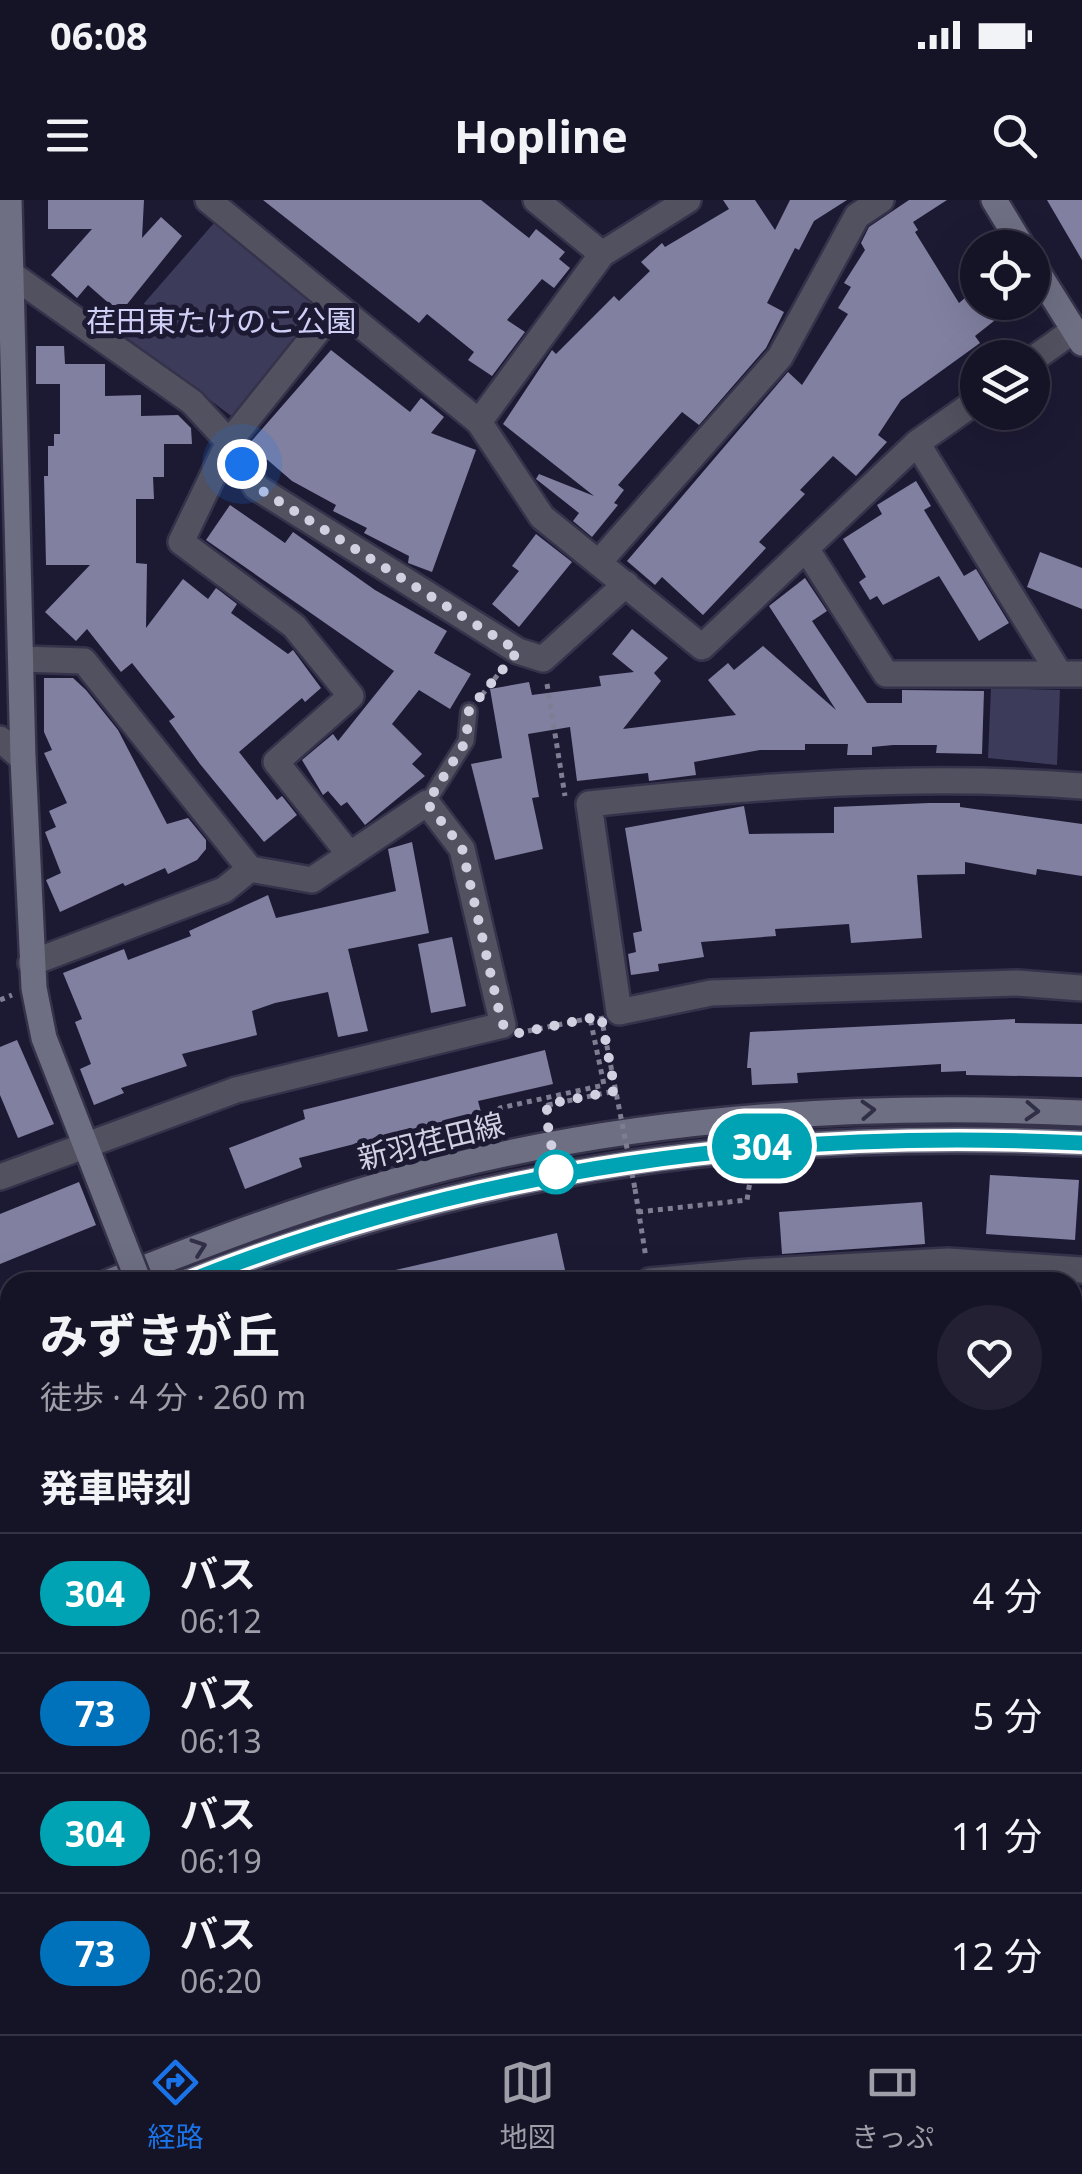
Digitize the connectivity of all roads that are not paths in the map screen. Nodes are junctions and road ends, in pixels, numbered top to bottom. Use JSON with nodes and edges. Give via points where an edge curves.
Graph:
{"nodes":[{"id":1,"x":8,"y":200,"type":"edge"},
{"id":2,"x":208,"y":200,"type":"edge"},
{"id":3,"x":536,"y":200,"type":"edge"},
{"id":4,"x":688,"y":200,"type":"edge"},
{"id":5,"x":881,"y":200,"type":"edge"},
{"id":6,"x":994,"y":200,"type":"edge"},
{"id":7,"x":1012,"y":230,"type":"edge"},
{"id":8,"x":602,"y":254,"type":"junction"},
{"id":9,"x":11,"y":274,"type":"junction"},
{"id":10,"x":1050,"y":292,"type":"edge"},
{"id":11,"x":337,"y":307,"type":"junction"},
{"id":12,"x":1078,"y":337,"type":"edge"},
{"id":13,"x":1050,"y":351,"type":"edge"},
{"id":14,"x":960,"y":413,"type":"edge"},
{"id":15,"x":479,"y":422,"type":"junction"},
{"id":16,"x":229,"y":442,"type":"junction"},
{"id":17,"x":917,"y":443,"type":"junction"},
{"id":18,"x":807,"y":550,"type":"junction"},
{"id":19,"x":600,"y":561,"type":"junction"},
{"id":20,"x":626,"y":584,"type":"junction"},
{"id":21,"x":21,"y":659,"type":"junction"},
{"id":22,"x":1070,"y":673,"type":"edge"},
{"id":23,"x":469,"y":710,"type":"road end"},
{"id":24,"x":0,"y":739,"type":"edge"},
{"id":25,"x":22,"y":759,"type":"junction"},
{"id":26,"x":1082,"y":786,"type":"edge"},
{"id":27,"x":427,"y":803,"type":"junction"},
{"id":28,"x":350,"y":854,"type":"junction"},
{"id":29,"x":250,"y":869,"type":"junction"},
{"id":30,"x":32,"y":963,"type":"junction"},
{"id":31,"x":1082,"y":988,"type":"edge"},
{"id":32,"x":1082,"y":1113,"type":"edge"},
{"id":33,"x":86,"y":1143,"type":"junction"},
{"id":34,"x":1082,"y":1143,"type":"edge"},
{"id":35,"x":0,"y":1177,"type":"edge"},
{"id":36,"x":1082,"y":1270,"type":"edge"},
{"id":37,"x":134,"y":1272,"type":"edge"},
{"id":38,"x":136,"y":1272,"type":"edge"},
{"id":39,"x":215,"y":1272,"type":"edge"},
{"id":40,"x":817,"y":1272,"type":"edge"}],
"edges":[{"from":1,"to":9,"type":"street"},
{"from":2,"to":11,"type":"street"},
{"from":3,"to":8,"type":"street"},
{"from":4,"to":8,"type":"street"},
{"from":5,"to":19,"type":"street","via":[[857,216],[780,357]]},
{"from":6,"to":7,"type":"street"},
{"from":8,"to":15,"type":"street"},
{"from":9,"to":16,"type":"street","via":[[192,402]]},
{"from":9,"to":21,"type":"street"},
{"from":10,"to":12,"type":"street"},
{"from":11,"to":15,"type":"street"},
{"from":11,"to":16,"type":"street"},
{"from":12,"to":13,"type":"street"},
{"from":14,"to":17,"type":"street"},
{"from":15,"to":19,"type":"street","via":[[542,516]]},
{"from":16,"to":20,"type":"street","via":[[256,487],[518,651],[543,660]]},
{"from":16,"to":28,"type":"street","via":[[181,542],[294,626],[351,696],[276,762]]},
{"from":17,"to":18,"type":"street"},
{"from":17,"to":22,"type":"street"},
{"from":18,"to":20,"type":"street","via":[[702,647]]},
{"from":18,"to":22,"type":"street","via":[[886,674]]},
{"from":19,"to":20,"type":"street"},
{"from":21,"to":25,"type":"street"},
{"from":21,"to":29,"type":"street","via":[[84,660]]},
{"from":23,"to":27,"type":"lane","via":[[466,741]]},
{"from":24,"to":25,"type":"street"},
{"from":25,"to":30,"type":"street"},
{"from":26,"to":31,"type":"street","via":[[997,780],[778,783],[590,804],[610,1014],[711,993],[1017,982]]},
{"from":27,"to":28,"type":"street"},
{"from":27,"to":33,"type":"street","via":[[462,848],[502,1024],[236,1090]]},
{"from":28,"to":29,"type":"street","via":[[312,880]]},
{"from":29,"to":30,"type":"street","via":[[224,890]]},
{"from":30,"to":33,"type":"street","via":[[44,1038]]},
{"from":38,"to":32,"type":"street","name":"新羽荏田線","one_way":true,"via":[[389,1183],[597,1137],[889,1109]]},
{"from":33,"to":35,"type":"street"},
{"from":33,"to":37,"type":"street","bridge":true},
{"from":34,"to":39,"type":"street","name":"新羽荏田線","via":[[899,1138],[780,1144],[563,1171],[367,1220]]},
{"from":36,"to":40,"type":"street","via":[[948,1262]]}]}
